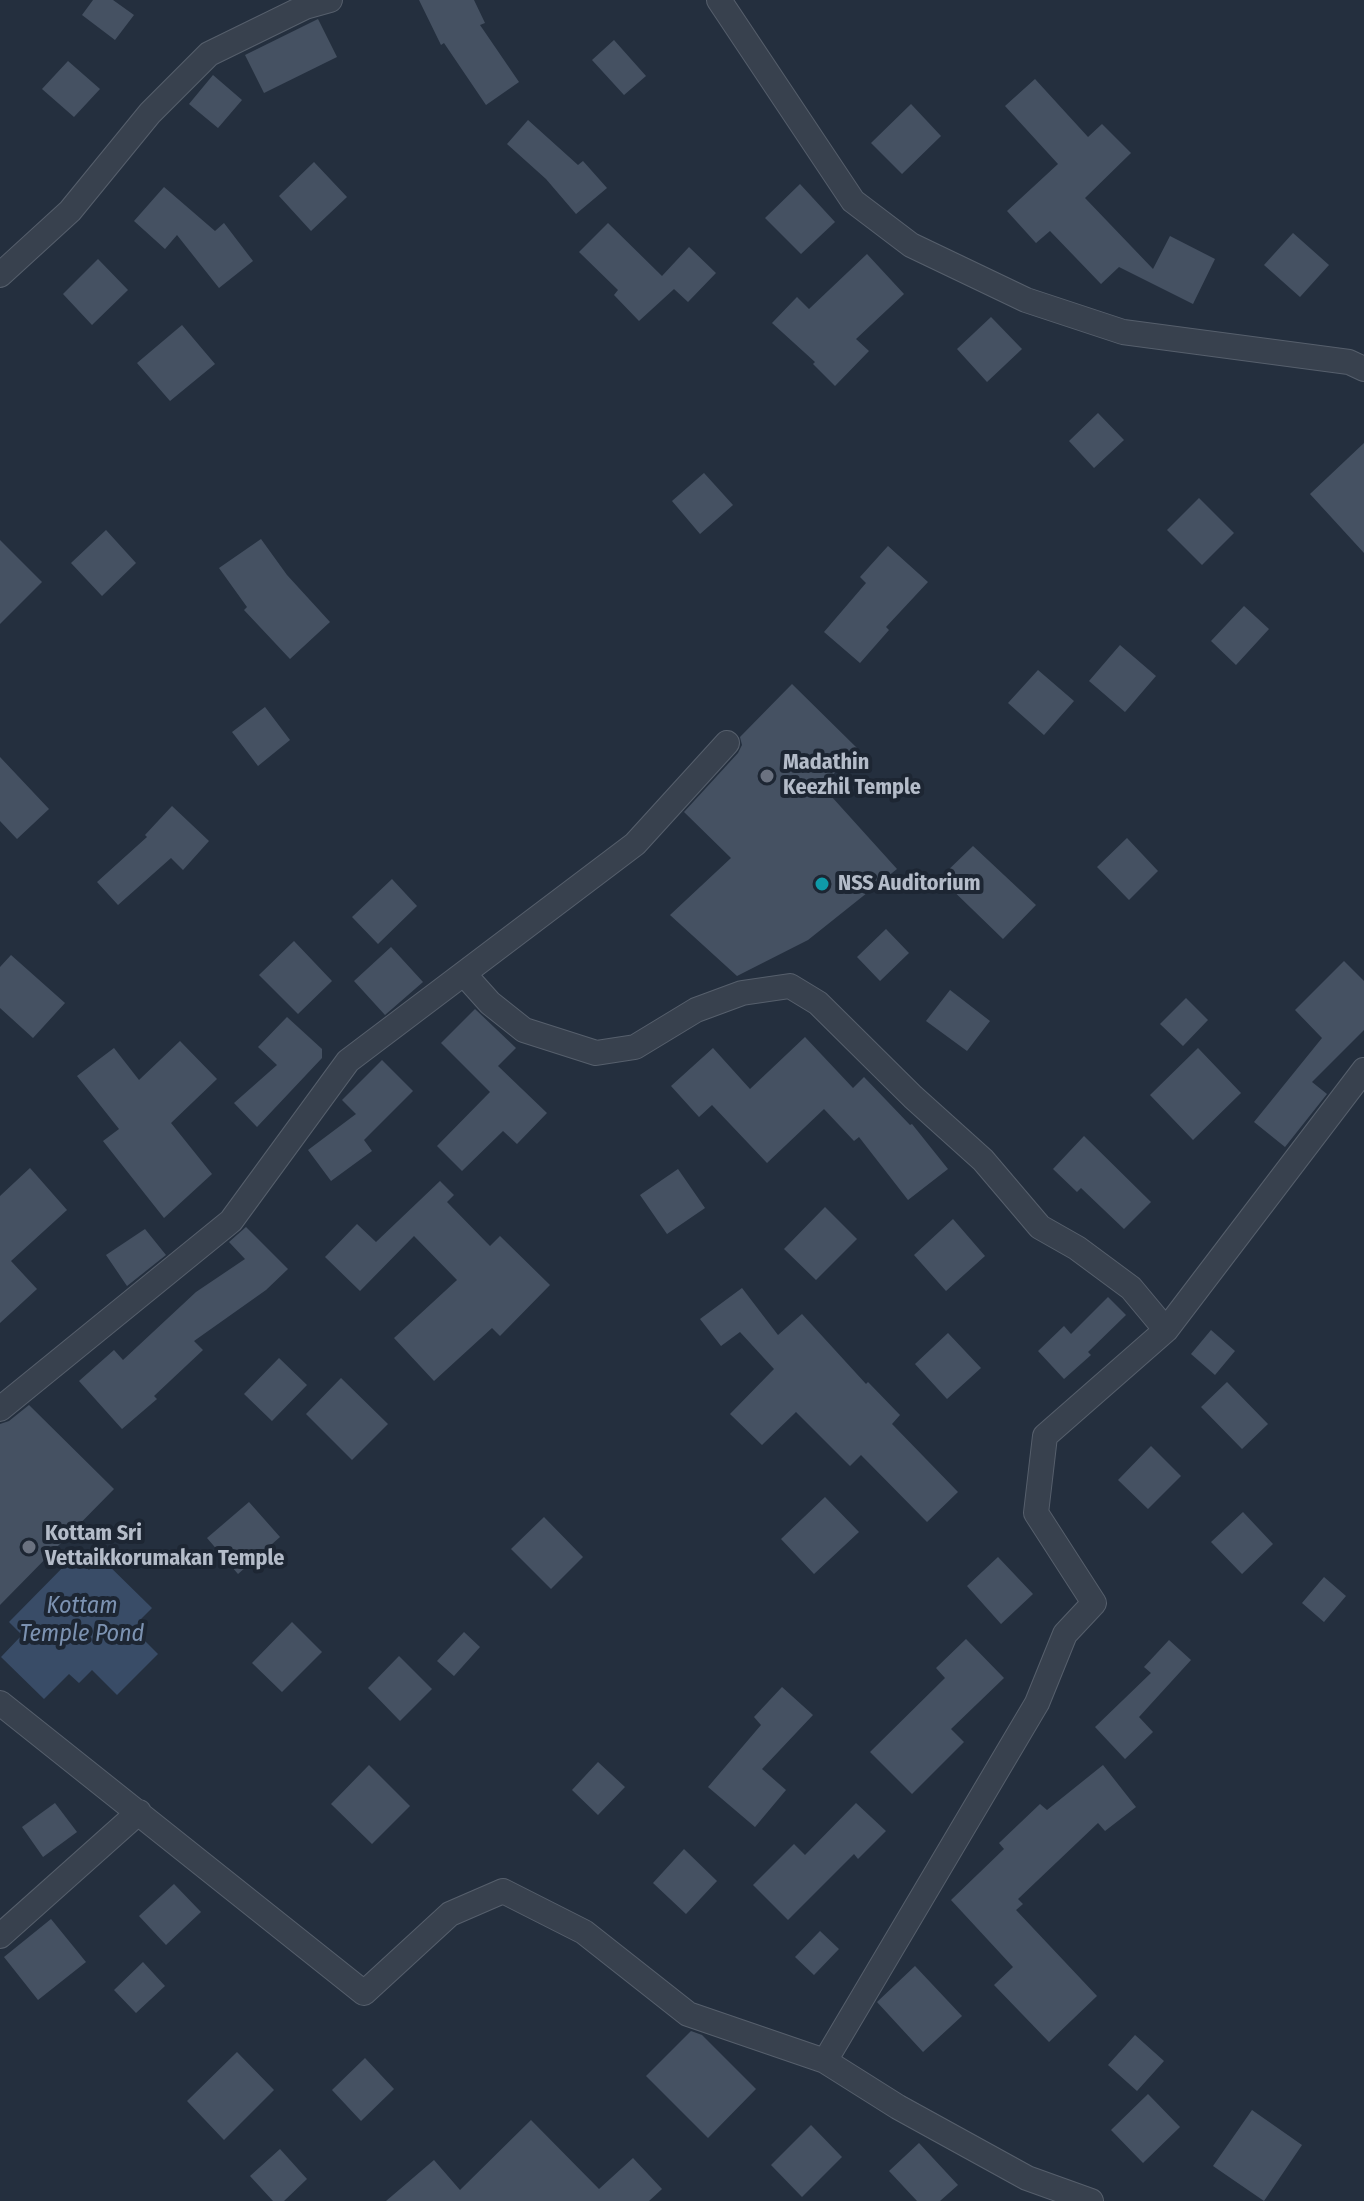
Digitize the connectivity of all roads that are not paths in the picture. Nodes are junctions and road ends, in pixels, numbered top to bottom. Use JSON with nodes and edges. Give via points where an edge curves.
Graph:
{"nodes":[{"id":1,"x":330,"y":0,"type":"edge"},
{"id":2,"x":719,"y":0,"type":"edge"},
{"id":3,"x":0,"y":275,"type":"edge"},
{"id":4,"x":1364,"y":369,"type":"edge"},
{"id":5,"x":727,"y":743,"type":"dead end"},
{"id":6,"x":464,"y":974,"type":"junction"},
{"id":7,"x":1364,"y":1070,"type":"edge"},
{"id":8,"x":1166,"y":1330,"type":"junction"},
{"id":9,"x":0,"y":1409,"type":"edge"},
{"id":10,"x":0,"y":1703,"type":"edge"},
{"id":11,"x":139,"y":1812,"type":"junction"},
{"id":12,"x":0,"y":1936,"type":"edge"},
{"id":13,"x":825,"y":2061,"type":"junction"},
{"id":14,"x":1091,"y":2201,"type":"edge"}],
"edges":[{"from":1,"to":3,"type":"street","via":[[209,54],[150,113],[70,211]]},
{"from":2,"to":4,"type":"street","via":[[853,201],[911,245],[1026,300],[1123,332],[1349,362]]},
{"from":5,"to":6,"type":"street","via":[[635,844]]},
{"from":6,"to":8,"type":"street","via":[[524,1030],[596,1053],[635,1047],[696,1010],[742,993],[790,986],[818,1003],[983,1160],[1040,1227],[1131,1288]]},
{"from":6,"to":9,"type":"street","via":[[348,1061],[231,1221]]},
{"from":7,"to":8,"type":"street"},
{"from":8,"to":13,"type":"street","via":[[1045,1436],[1036,1513],[1094,1603],[1065,1634],[1037,1703]]},
{"from":10,"to":11,"type":"street"},
{"from":11,"to":12,"type":"street"},
{"from":11,"to":13,"type":"street","via":[[364,1993],[450,1914],[503,1891],[584,1932],[688,2014]]},
{"from":13,"to":14,"type":"street","via":[[1027,2178]]}]}
